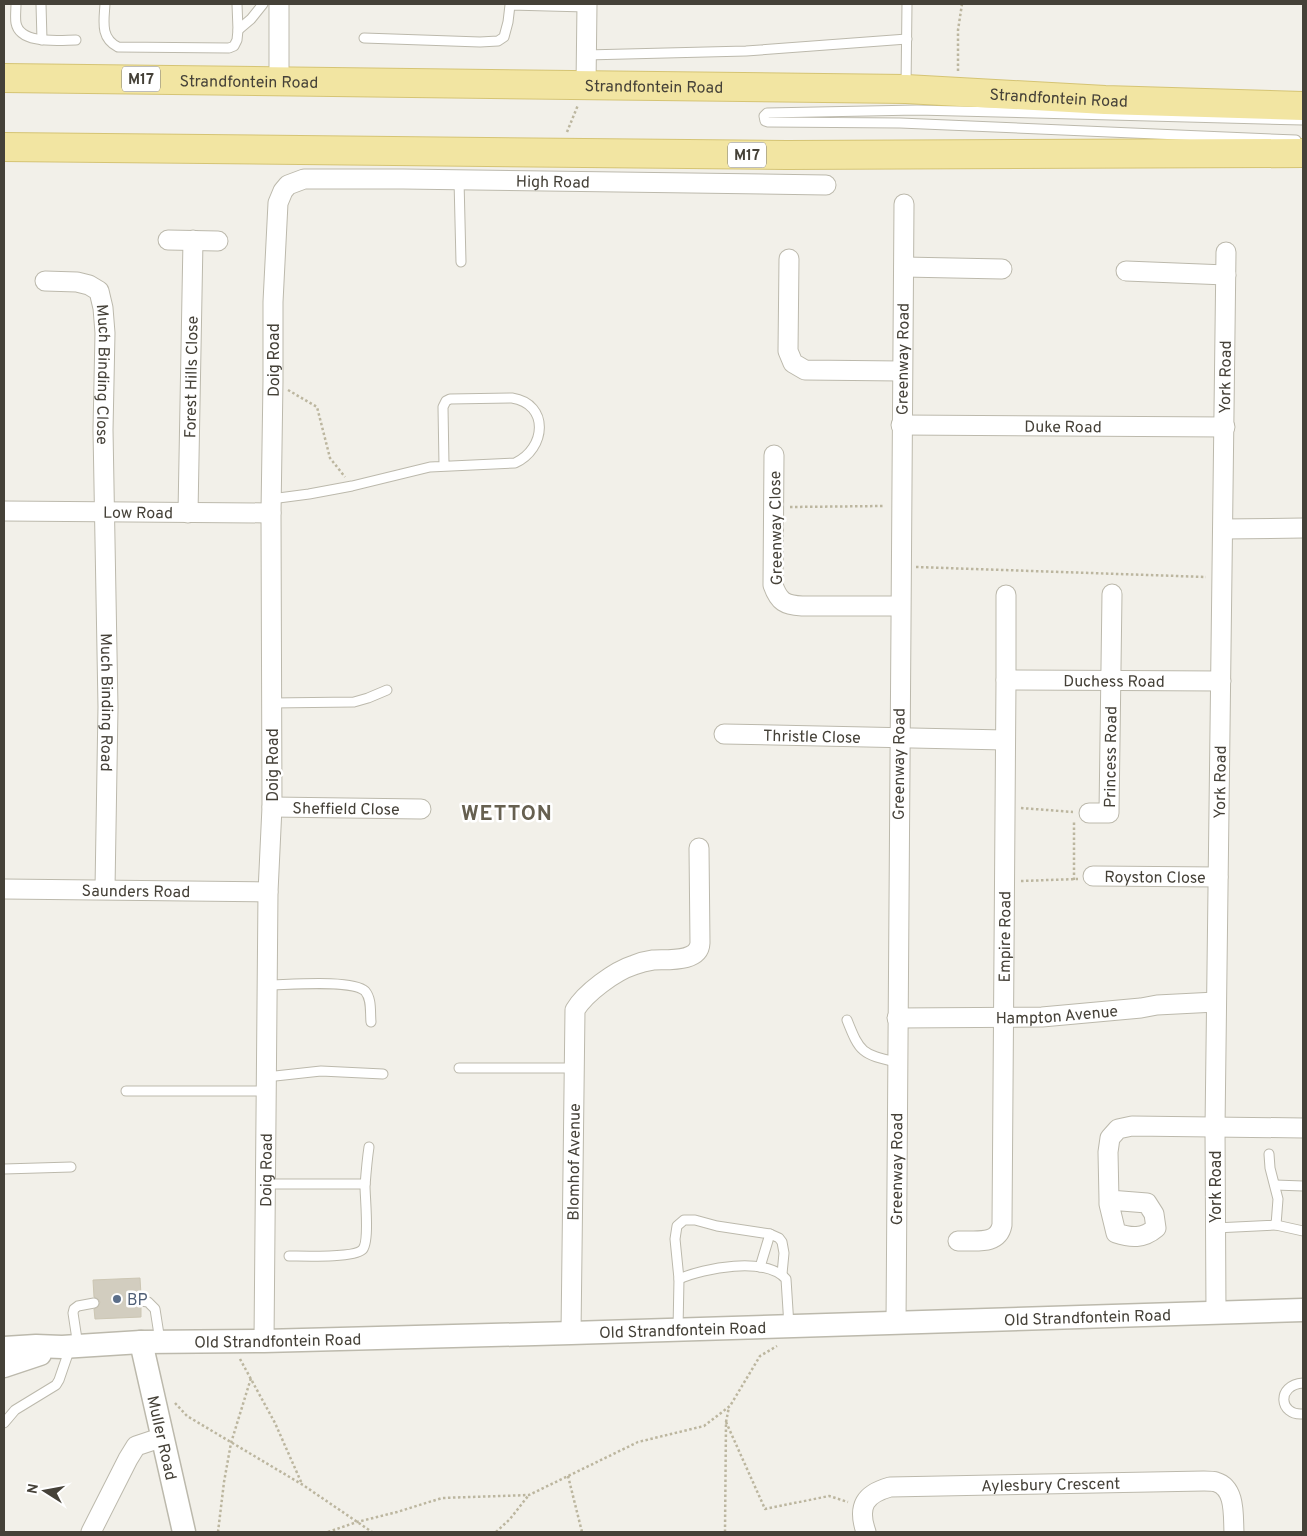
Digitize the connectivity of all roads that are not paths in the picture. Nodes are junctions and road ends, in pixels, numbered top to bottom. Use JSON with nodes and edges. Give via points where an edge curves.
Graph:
{"nodes":[{"id":1,"x":16,"y":4,"type":"edge"},
{"id":2,"x":42,"y":4,"type":"edge"},
{"id":3,"x":105,"y":4,"type":"edge"},
{"id":4,"x":237,"y":4,"type":"edge"},
{"id":5,"x":263,"y":4,"type":"edge"},
{"id":6,"x":279,"y":4,"type":"edge"},
{"id":7,"x":510,"y":4,"type":"edge"},
{"id":8,"x":907,"y":4,"type":"edge"},
{"id":9,"x":586,"y":6,"type":"edge"},
{"id":10,"x":238,"y":30,"type":"junction"},
{"id":11,"x":364,"y":38,"type":"dead end"},
{"id":12,"x":907,"y":39,"type":"junction"},
{"id":13,"x":42,"y":40,"type":"junction"},
{"id":14,"x":76,"y":40,"type":"dead end"},
{"id":15,"x":586,"y":55,"type":"junction"},
{"id":16,"x":279,"y":68,"type":"dead end"},
{"id":17,"x":4,"y":78,"type":"edge"},
{"id":18,"x":586,"y":85,"type":"junction"},
{"id":19,"x":906,"y":89,"type":"junction"},
{"id":20,"x":1303,"y":106,"type":"edge"},
{"id":21,"x":1303,"y":120,"type":"edge"},
{"id":22,"x":1303,"y":140,"type":"edge"},
{"id":23,"x":4,"y":147,"type":"edge"},
{"id":24,"x":1303,"y":153,"type":"edge"},
{"id":25,"x":459,"y":180,"type":"junction"},
{"id":26,"x":826,"y":185,"type":"dead end"},
{"id":27,"x":283,"y":191,"type":"joint"},
{"id":28,"x":904,"y":204,"type":"dead end"},
{"id":29,"x":168,"y":240,"type":"dead end"},
{"id":30,"x":193,"y":240,"type":"junction"},
{"id":31,"x":218,"y":241,"type":"dead end"},
{"id":32,"x":1226,"y":252,"type":"dead end"},
{"id":33,"x":789,"y":259,"type":"dead end"},
{"id":34,"x":461,"y":262,"type":"dead end"},
{"id":35,"x":904,"y":267,"type":"junction"},
{"id":36,"x":1002,"y":269,"type":"dead end"},
{"id":37,"x":1126,"y":271,"type":"dead end"},
{"id":38,"x":1226,"y":275,"type":"junction"},
{"id":39,"x":45,"y":281,"type":"dead end"},
{"id":40,"x":901,"y":370,"type":"junction"},
{"id":41,"x":901,"y":425,"type":"junction"},
{"id":42,"x":1225,"y":427,"type":"junction"},
{"id":43,"x":774,"y":455,"type":"dead end"},
{"id":44,"x":444,"y":465,"type":"junction"},
{"id":45,"x":271,"y":506,"type":"junction"},
{"id":46,"x":4,"y":511,"type":"edge"},
{"id":47,"x":105,"y":513,"type":"junction"},
{"id":48,"x":188,"y":513,"type":"junction"},
{"id":49,"x":1303,"y":528,"type":"edge"},
{"id":50,"x":1223,"y":529,"type":"junction"},
{"id":51,"x":1112,"y":594,"type":"dead end"},
{"id":52,"x":1006,"y":595,"type":"dead end"},
{"id":53,"x":900,"y":606,"type":"junction"},
{"id":54,"x":1006,"y":680,"type":"junction"},
{"id":55,"x":1111,"y":680,"type":"junction"},
{"id":56,"x":1221,"y":681,"type":"junction"},
{"id":57,"x":387,"y":690,"type":"dead end"},
{"id":58,"x":272,"y":703,"type":"junction"},
{"id":59,"x":724,"y":734,"type":"dead end"},
{"id":60,"x":899,"y":738,"type":"junction"},
{"id":61,"x":1005,"y":740,"type":"junction"},
{"id":62,"x":272,"y":807,"type":"junction"},
{"id":63,"x":421,"y":809,"type":"dead end"},
{"id":64,"x":1089,"y":813,"type":"dead end"},
{"id":65,"x":699,"y":848,"type":"dead end"},
{"id":66,"x":1094,"y":876,"type":"dead end"},
{"id":67,"x":1218,"y":877,"type":"junction"},
{"id":68,"x":4,"y":889,"type":"edge"},
{"id":69,"x":105,"y":889,"type":"junction"},
{"id":70,"x":268,"y":892,"type":"junction"},
{"id":71,"x":267,"y":985,"type":"junction"},
{"id":72,"x":1216,"y":1002,"type":"junction"},
{"id":73,"x":1004,"y":1017,"type":"junction"},
{"id":74,"x":897,"y":1018,"type":"junction"},
{"id":75,"x":846,"y":1020,"type":"dead end"},
{"id":76,"x":371,"y":1022,"type":"dead end"},
{"id":77,"x":896,"y":1062,"type":"junction"},
{"id":78,"x":459,"y":1068,"type":"dead end"},
{"id":79,"x":573,"y":1068,"type":"junction"},
{"id":80,"x":383,"y":1074,"type":"dead end"},
{"id":81,"x":266,"y":1084,"type":"junction"},
{"id":82,"x":126,"y":1091,"type":"dead end"},
{"id":83,"x":1215,"y":1128,"type":"junction"},
{"id":84,"x":1303,"y":1128,"type":"edge"},
{"id":85,"x":368,"y":1147,"type":"dead end"},
{"id":86,"x":1269,"y":1154,"type":"dead end"},
{"id":87,"x":71,"y":1167,"type":"dead end"},
{"id":88,"x":4,"y":1169,"type":"edge"},
{"id":89,"x":266,"y":1184,"type":"junction"},
{"id":90,"x":365,"y":1184,"type":"junction"},
{"id":91,"x":1274,"y":1185,"type":"junction"},
{"id":92,"x":1303,"y":1186,"type":"edge"},
{"id":93,"x":1109,"y":1200,"type":"dead end"},
{"id":94,"x":1276,"y":1225,"type":"junction"},
{"id":95,"x":1215,"y":1228,"type":"junction"},
{"id":96,"x":1303,"y":1230,"type":"edge"},
{"id":97,"x":770,"y":1234,"type":"junction"},
{"id":98,"x":958,"y":1240,"type":"dead end"},
{"id":99,"x":289,"y":1256,"type":"dead end"},
{"id":100,"x":760,"y":1266,"type":"junction"},
{"id":101,"x":782,"y":1274,"type":"junction"},
{"id":102,"x":679,"y":1280,"type":"junction"},
{"id":103,"x":141,"y":1301,"type":"dead end"},
{"id":104,"x":94,"y":1303,"type":"dead end"},
{"id":105,"x":1303,"y":1310,"type":"edge"},
{"id":106,"x":1216,"y":1313,"type":"junction"},
{"id":107,"x":896,"y":1323,"type":"junction"},
{"id":108,"x":678,"y":1329,"type":"junction"},
{"id":109,"x":571,"y":1332,"type":"junction"},
{"id":110,"x":786,"y":1335,"type":"junction"},
{"id":111,"x":264,"y":1341,"type":"junction"},
{"id":112,"x":151,"y":1342,"type":"junction"},
{"id":113,"x":70,"y":1346,"type":"junction"},
{"id":114,"x":4,"y":1348,"type":"edge"},
{"id":115,"x":4,"y":1366,"type":"edge"},
{"id":116,"x":1303,"y":1383,"type":"edge"},
{"id":117,"x":1303,"y":1414,"type":"edge"},
{"id":118,"x":4,"y":1423,"type":"edge"},
{"id":119,"x":163,"y":1437,"type":"junction"},
{"id":120,"x":91,"y":1532,"type":"edge"},
{"id":121,"x":184,"y":1532,"type":"edge"},
{"id":122,"x":866,"y":1532,"type":"edge"},
{"id":123,"x":1234,"y":1532,"type":"edge"}],
"edges":[{"from":1,"to":13,"type":"lane","via":[[16,24],[20,31]]},
{"from":2,"to":13,"type":"lane"},
{"from":3,"to":10,"type":"lane","via":[[106,37],[118,47],[228,48],[234,46]]},
{"from":4,"to":10,"type":"lane"},
{"from":5,"to":10,"type":"lane"},
{"from":6,"to":16,"type":"street"},
{"from":7,"to":9,"type":"lane"},
{"from":7,"to":11,"type":"lane","via":[[504,38],[498,41]]},
{"from":8,"to":12,"type":"lane"},
{"from":9,"to":15,"type":"street"},
{"from":12,"to":15,"type":"lane","via":[[746,51]]},
{"from":12,"to":19,"type":"lane"},
{"from":13,"to":14,"type":"lane"},
{"from":15,"to":18,"type":"street"},
{"from":17,"to":18,"type":"main road","name":"Strandfontein Road","number":"M17"},
{"from":18,"to":19,"type":"main road","name":"Strandfontein Road","number":"M17"},
{"from":19,"to":20,"type":"main road","name":"Strandfontein Road","number":"M17","via":[[1104,100]]},
{"from":21,"to":22,"type":"lane","via":[[917,110],[767,113],[764,116],[768,122]]},
{"from":23,"to":24,"type":"main road","number":"M17","via":[[788,155]]},
{"from":25,"to":26,"type":"street","name":"High Road"},
{"from":25,"to":27,"type":"street","name":"High Road","via":[[304,179],[288,185]]},
{"from":25,"to":34,"type":"lane"},
{"from":27,"to":45,"type":"street","name":"Doig Road","via":[[278,203],[273,302]]},
{"from":28,"to":35,"type":"street","name":"Greenway Road"},
{"from":29,"to":30,"type":"street"},
{"from":30,"to":31,"type":"street"},
{"from":30,"to":48,"type":"street","name":"Forest Hills Close"},
{"from":32,"to":38,"type":"street","name":"York Road"},
{"from":33,"to":40,"type":"street","via":[[788,351],[793,363],[805,370]]},
{"from":35,"to":36,"type":"street"},
{"from":35,"to":40,"type":"street","name":"Greenway Road"},
{"from":37,"to":38,"type":"street"},
{"from":38,"to":42,"type":"street","name":"York Road"},
{"from":39,"to":47,"type":"street","name":"Much Binding Close","via":[[89,285],[98,292],[103,308]]},
{"from":40,"to":41,"type":"street","name":"Greenway Road"},
{"from":41,"to":42,"type":"street","name":"Duke Road"},
{"from":41,"to":53,"type":"street","name":"Greenway Road"},
{"from":42,"to":50,"type":"street","name":"York Road"},
{"from":43,"to":53,"type":"street","name":"Greenway Close","via":[[773,585],[782,602],[792,606]]},
{"from":44,"to":44,"type":"lane","via":[[515,463],[521,460],[532,451],[538,438],[539,424],[533,408],[512,398],[446,401],[443,407]]},
{"from":44,"to":45,"type":"lane","via":[[309,494]]},
{"from":45,"to":48,"type":"street","name":"Low Road"},
{"from":45,"to":58,"type":"street","name":"Doig Road"},
{"from":46,"to":47,"type":"street","name":"Low Road"},
{"from":47,"to":48,"type":"street","name":"Low Road"},
{"from":47,"to":69,"type":"street","name":"Much Binding Road","via":[[108,707]]},
{"from":49,"to":50,"type":"street"},
{"from":50,"to":56,"type":"street","name":"York Road"},
{"from":51,"to":55,"type":"street"},
{"from":52,"to":54,"type":"street","name":"Empire Road"},
{"from":53,"to":60,"type":"street","name":"Greenway Road"},
{"from":54,"to":55,"type":"street","name":"Duchess Road"},
{"from":54,"to":61,"type":"street","name":"Empire Road"},
{"from":55,"to":56,"type":"street","name":"Duchess Road"},
{"from":55,"to":64,"type":"street","name":"Princess Road","via":[[1109,813]]},
{"from":56,"to":67,"type":"street","name":"York Road"},
{"from":57,"to":58,"type":"lane","via":[[354,702]]},
{"from":58,"to":62,"type":"street","name":"Doig Road"},
{"from":59,"to":60,"type":"street","name":"Thristle Close"},
{"from":60,"to":61,"type":"street","name":"Thristle Close"},
{"from":60,"to":74,"type":"street","name":"Greenway Road"},
{"from":61,"to":73,"type":"street","name":"Empire Road"},
{"from":62,"to":63,"type":"street","name":"Sheffield Close"},
{"from":62,"to":70,"type":"street","name":"Doig Road"},
{"from":65,"to":79,"type":"street","name":"Blomhof Avenue","via":[[700,948],[680,959],[652,960],[633,965],[586,996],[574,1015]]},
{"from":66,"to":67,"type":"street","name":"Royston Close"},
{"from":67,"to":72,"type":"street","name":"York Road"},
{"from":68,"to":69,"type":"street","name":"Saunders Road"},
{"from":69,"to":70,"type":"street","name":"Saunders Road"},
{"from":70,"to":71,"type":"street","name":"Doig Road"},
{"from":71,"to":76,"type":"lane","via":[[355,986],[370,1000]]},
{"from":71,"to":81,"type":"street","name":"Doig Road"},
{"from":72,"to":73,"type":"street","name":"Hampton Avenue","via":[[1042,1017]]},
{"from":72,"to":83,"type":"street","name":"York Road"},
{"from":73,"to":74,"type":"street","name":"Hampton Avenue"},
{"from":73,"to":98,"type":"street","name":"Empire Road","via":[[1001,1232],[990,1240]]},
{"from":74,"to":77,"type":"street","name":"Greenway Road"},
{"from":75,"to":77,"type":"lane","via":[[863,1050],[871,1056]]},
{"from":77,"to":107,"type":"street","name":"Greenway Road"},
{"from":78,"to":79,"type":"lane"},
{"from":79,"to":109,"type":"street","name":"Blomhof Avenue"},
{"from":80,"to":81,"type":"lane","via":[[321,1071]]},
{"from":81,"to":82,"type":"lane"},
{"from":81,"to":89,"type":"street","name":"Doig Road"},
{"from":83,"to":84,"type":"street"},
{"from":83,"to":93,"type":"street","via":[[1132,1126],[1118,1129],[1110,1138],[1108,1152]]},
{"from":83,"to":95,"type":"street","name":"York Road"},
{"from":85,"to":90,"type":"lane"},
{"from":86,"to":91,"type":"lane"},
{"from":87,"to":88,"type":"lane"},
{"from":89,"to":90,"type":"lane"},
{"from":89,"to":111,"type":"street","name":"Doig Road"},
{"from":90,"to":99,"type":"lane","via":[[366,1244],[363,1250],[343,1255]]},
{"from":91,"to":92,"type":"lane"},
{"from":91,"to":94,"type":"lane","via":[[1278,1199]]},
{"from":94,"to":95,"type":"lane"},
{"from":94,"to":96,"type":"lane"},
{"from":95,"to":106,"type":"street","name":"York Road"},
{"from":97,"to":100,"type":"lane"},
{"from":97,"to":101,"type":"lane","via":[[782,1242]]},
{"from":97,"to":102,"type":"lane","via":[[684,1220],[677,1226],[675,1239]]},
{"from":100,"to":101,"type":"lane"},
{"from":100,"to":102,"type":"lane","via":[[708,1270]]},
{"from":101,"to":110,"type":"lane","via":[[786,1279]]},
{"from":102,"to":108,"type":"lane"},
{"from":103,"to":112,"type":"lane","via":[[148,1302],[155,1309]]},
{"from":104,"to":113,"type":"lane","via":[[74,1309]]},
{"from":105,"to":106,"type":"street","name":"Old Strandfontein Road"},
{"from":106,"to":107,"type":"street","name":"Old Strandfontein Road"},
{"from":107,"to":110,"type":"street","name":"Old Strandfontein Road"},
{"from":108,"to":109,"type":"street","name":"Old Strandfontein Road"},
{"from":108,"to":110,"type":"street","name":"Old Strandfontein Road"},
{"from":109,"to":111,"type":"street","name":"Old Strandfontein Road"},
{"from":111,"to":112,"type":"street","name":"Old Strandfontein Road"},
{"from":112,"to":113,"type":"street","name":"Old Strandfontein Road"},
{"from":112,"to":119,"type":"street","name":"Muller Road"},
{"from":113,"to":114,"type":"street","name":"Old Strandfontein Road"},
{"from":113,"to":115,"type":"street","name":"Old Strandfontein Road"},
{"from":113,"to":118,"type":"lane","via":[[56,1385],[15,1410]]},
{"from":116,"to":117,"type":"lane","via":[[1287,1388],[1284,1397],[1289,1412]]},
{"from":119,"to":120,"type":"street","via":[[136,1446]]},
{"from":119,"to":121,"type":"street","name":"Muller Road"},
{"from":122,"to":123,"type":"street","name":"Aylesbury Crescent","via":[[862,1514],[869,1496],[890,1487],[1204,1480],[1218,1483],[1228,1491],[1233,1502]]}]}
